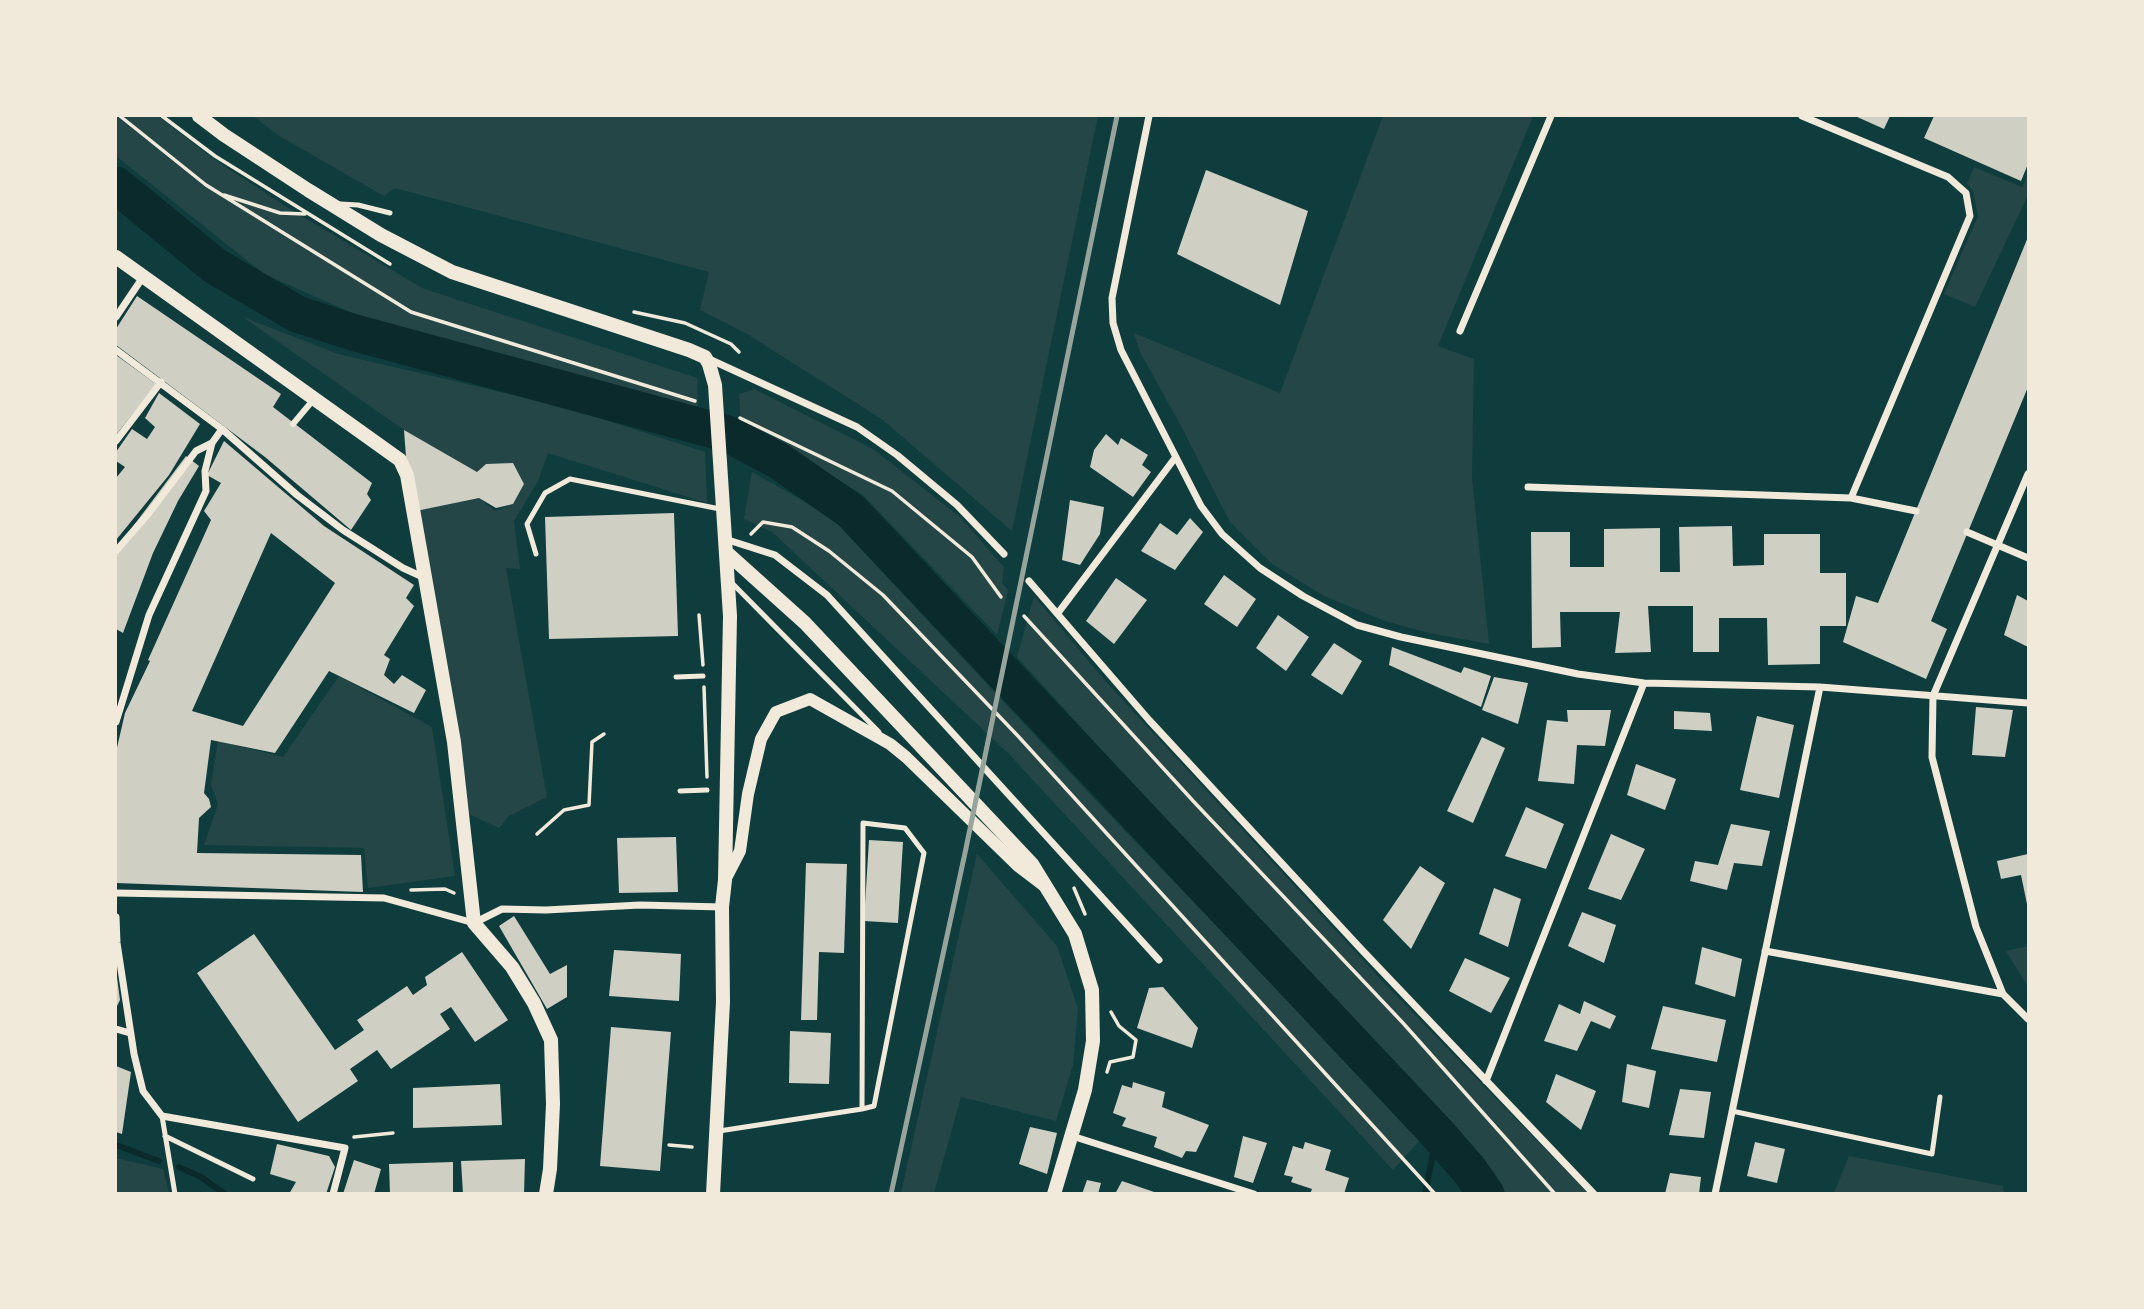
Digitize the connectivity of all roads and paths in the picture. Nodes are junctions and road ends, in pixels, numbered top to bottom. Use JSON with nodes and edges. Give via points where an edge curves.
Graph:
{"nodes":[{"id":1,"x":120,"y":116,"type":"edge"},
{"id":2,"x":162,"y":116,"type":"edge"},
{"id":3,"x":199,"y":116,"type":"edge"},
{"id":4,"x":1149,"y":116,"type":"edge"},
{"id":5,"x":1551,"y":116,"type":"edge"},
{"id":6,"x":1802,"y":116,"type":"edge"},
{"id":7,"x":219,"y":193,"type":"junction"},
{"id":8,"x":330,"y":204,"type":"junction"},
{"id":9,"x":390,"y":213,"type":"dead end"},
{"id":10,"x":307,"y":214,"type":"junction"},
{"id":11,"x":116,"y":257,"type":"edge"},
{"id":12,"x":390,"y":264,"type":"dead end"},
{"id":13,"x":144,"y":277,"type":"junction"},
{"id":14,"x":633,"y":312,"type":"dead end"},
{"id":15,"x":116,"y":317,"type":"edge"},
{"id":16,"x":1460,"y":331,"type":"dead end"},
{"id":17,"x":116,"y":350,"type":"edge"},
{"id":18,"x":739,"y":352,"type":"dead end"},
{"id":19,"x":705,"y":357,"type":"junction"},
{"id":20,"x":162,"y":382,"type":"junction"},
{"id":21,"x":314,"y":399,"type":"junction"},
{"id":22,"x":695,"y":401,"type":"dead end"},
{"id":23,"x":740,"y":418,"type":"dead end"},
{"id":24,"x":293,"y":424,"type":"dead end"},
{"id":25,"x":222,"y":429,"type":"junction"},
{"id":26,"x":116,"y":441,"type":"edge"},
{"id":27,"x":212,"y":443,"type":"junction"},
{"id":28,"x":1175,"y":458,"type":"junction"},
{"id":29,"x":2028,"y":474,"type":"edge"},
{"id":30,"x":1528,"y":487,"type":"dead end"},
{"id":31,"x":1851,"y":498,"type":"junction"},
{"id":32,"x":723,"y":510,"type":"junction"},
{"id":33,"x":1916,"y":511,"type":"dead end"},
{"id":34,"x":1967,"y":532,"type":"dead end"},
{"id":35,"x":741,"y":543,"type":"junction"},
{"id":36,"x":725,"y":545,"type":"junction"},
{"id":37,"x":1998,"y":545,"type":"junction"},
{"id":38,"x":116,"y":551,"type":"edge"},
{"id":39,"x":536,"y":554,"type":"dead end"},
{"id":40,"x":1004,"y":554,"type":"dead end"},
{"id":41,"x":2028,"y":558,"type":"edge"},
{"id":42,"x":426,"y":578,"type":"junction"},
{"id":43,"x":729,"y":579,"type":"junction"},
{"id":44,"x":1029,"y":581,"type":"dead end"},
{"id":45,"x":1000,"y":597,"type":"dead end"},
{"id":46,"x":1058,"y":613,"type":"junction"},
{"id":47,"x":1024,"y":616,"type":"dead end"},
{"id":48,"x":703,"y":676,"type":"dead end"},
{"id":49,"x":676,"y":677,"type":"dead end"},
{"id":50,"x":1644,"y":682,"type":"junction"},
{"id":51,"x":1820,"y":687,"type":"junction"},
{"id":52,"x":1933,"y":696,"type":"junction"},
{"id":53,"x":2028,"y":703,"type":"edge"},
{"id":54,"x":116,"y":722,"type":"edge"},
{"id":55,"x":604,"y":734,"type":"dead end"},
{"id":56,"x":890,"y":744,"type":"junction"},
{"id":57,"x":707,"y":790,"type":"dead end"},
{"id":58,"x":680,"y":791,"type":"dead end"},
{"id":59,"x":537,"y":834,"type":"dead end"},
{"id":60,"x":725,"y":880,"type":"junction"},
{"id":61,"x":1048,"y":889,"type":"junction"},
{"id":62,"x":116,"y":893,"type":"edge"},
{"id":63,"x":722,"y":907,"type":"junction"},
{"id":64,"x":116,"y":916,"type":"edge"},
{"id":65,"x":474,"y":923,"type":"junction"},
{"id":66,"x":1765,"y":951,"type":"junction"},
{"id":67,"x":1159,"y":960,"type":"dead end"},
{"id":68,"x":2003,"y":994,"type":"junction"},
{"id":69,"x":2028,"y":1019,"type":"edge"},
{"id":70,"x":116,"y":1029,"type":"edge"},
{"id":71,"x":130,"y":1033,"type":"junction"},
{"id":72,"x":1486,"y":1081,"type":"junction"},
{"id":73,"x":1940,"y":1097,"type":"dead end"},
{"id":74,"x":862,"y":1109,"type":"junction"},
{"id":75,"x":1732,"y":1111,"type":"junction"},
{"id":76,"x":162,"y":1115,"type":"junction"},
{"id":77,"x":716,"y":1132,"type":"junction"},
{"id":78,"x":393,"y":1133,"type":"dead end"},
{"id":79,"x":165,"y":1136,"type":"junction"},
{"id":80,"x":1072,"y":1136,"type":"junction"},
{"id":81,"x":669,"y":1145,"type":"dead end"},
{"id":82,"x":337,"y":1146,"type":"junction"},
{"id":83,"x":692,"y":1147,"type":"dead end"},
{"id":84,"x":253,"y":1179,"type":"dead end"},
{"id":85,"x":1434,"y":1193,"type":"edge"},
{"id":86,"x":175,"y":1194,"type":"edge"},
{"id":87,"x":333,"y":1194,"type":"edge"},
{"id":88,"x":546,"y":1194,"type":"edge"},
{"id":89,"x":713,"y":1194,"type":"edge"},
{"id":90,"x":1054,"y":1194,"type":"edge"},
{"id":91,"x":1254,"y":1194,"type":"edge"},
{"id":92,"x":1555,"y":1194,"type":"edge"},
{"id":93,"x":1594,"y":1194,"type":"edge"},
{"id":94,"x":1715,"y":1194,"type":"edge"}],
"edges":[{"from":1,"to":7,"type":"path"},
{"from":2,"to":10,"type":"path"},
{"from":3,"to":8,"type":"main road"},
{"from":4,"to":28,"type":"street","via":[[1112,298],[1113,323],[1121,350]]},
{"from":5,"to":16,"type":"street"},
{"from":6,"to":31,"type":"street","via":[[1948,177],[1966,192],[1970,216]]},
{"from":7,"to":10,"type":"path","via":[[280,213]]},
{"from":7,"to":22,"type":"path","via":[[411,312]]},
{"from":8,"to":9,"type":"lane"},
{"from":8,"to":19,"type":"main road","via":[[452,272]]},
{"from":10,"to":12,"type":"path"},
{"from":11,"to":13,"type":"main road"},
{"from":13,"to":15,"type":"street"},
{"from":13,"to":21,"type":"main road"},
{"from":14,"to":18,"type":"path","via":[[685,323]]},
{"from":17,"to":20,"type":"street"},
{"from":19,"to":32,"type":"main road","via":[[715,385]]},
{"from":19,"to":40,"type":"street","via":[[857,427],[957,505]]},
{"from":20,"to":25,"type":"street"},
{"from":20,"to":26,"type":"street"},
{"from":21,"to":24,"type":"street"},
{"from":21,"to":42,"type":"main road","via":[[400,460],[407,475]]},
{"from":23,"to":45,"type":"path","via":[[892,491],[972,557]]},
{"from":25,"to":27,"type":"street"},
{"from":25,"to":42,"type":"street","via":[[343,530]]},
{"from":27,"to":38,"type":"street","via":[[196,451]]},
{"from":27,"to":54,"type":"street","via":[[206,491],[149,615]]},
{"from":28,"to":46,"type":"street"},
{"from":28,"to":50,"type":"street","via":[[1200,506],[1222,534],[1260,568],[1357,625],[1529,664]]},
{"from":29,"to":37,"type":"street"},
{"from":30,"to":31,"type":"street"},
{"from":31,"to":33,"type":"street"},
{"from":32,"to":36,"type":"main road"},
{"from":32,"to":39,"type":"lane","via":[[570,479],[545,493],[527,524]]},
{"from":34,"to":37,"type":"street"},
{"from":35,"to":36,"type":"street"},
{"from":35,"to":67,"type":"street","via":[[775,555],[828,595]]},
{"from":35,"to":85,"type":"path","via":[[763,522],[792,527],[883,595],[1018,736]]},
{"from":36,"to":43,"type":"main road"},
{"from":36,"to":61,"type":"main road","via":[[805,623],[1032,864]]},
{"from":37,"to":41,"type":"street"},
{"from":37,"to":52,"type":"street"},
{"from":42,"to":65,"type":"main road","via":[[454,742]]},
{"from":43,"to":56,"type":"lane"},
{"from":43,"to":60,"type":"main road"},
{"from":44,"to":46,"type":"street"},
{"from":46,"to":72,"type":"street","via":[[1149,720]]},
{"from":47,"to":92,"type":"path","via":[[1404,1023]]},
{"from":48,"to":49,"type":"lane"},
{"from":50,"to":51,"type":"street"},
{"from":50,"to":72,"type":"street"},
{"from":51,"to":52,"type":"street"},
{"from":51,"to":66,"type":"street"},
{"from":52,"to":53,"type":"street"},
{"from":52,"to":68,"type":"street","via":[[1932,757],[1976,927]]},
{"from":55,"to":59,"type":"path","via":[[592,742],[589,804],[564,810]]},
{"from":56,"to":60,"type":"street","via":[[810,699],[776,712],[761,739],[740,851]]},
{"from":56,"to":61,"type":"street"},
{"from":57,"to":58,"type":"lane"},
{"from":60,"to":63,"type":"main road"},
{"from":61,"to":80,"type":"main road","via":[[1074,934],[1092,990],[1093,1041]]},
{"from":62,"to":65,"type":"street","via":[[384,898]]},
{"from":63,"to":65,"type":"street","via":[[502,909]]},
{"from":63,"to":77,"type":"main road","via":[[723,1002]]},
{"from":64,"to":71,"type":"street"},
{"from":65,"to":88,"type":"main road","via":[[512,967],[551,1040],[553,1104]]},
{"from":66,"to":68,"type":"street"},
{"from":66,"to":75,"type":"street"},
{"from":68,"to":69,"type":"street"},
{"from":70,"to":71,"type":"street"},
{"from":71,"to":76,"type":"street","via":[[143,1091]]},
{"from":72,"to":93,"type":"street"},
{"from":73,"to":75,"type":"lane","via":[[1932,1154]]},
{"from":74,"to":74,"type":"lane","via":[[874,1106],[924,853],[905,828],[863,823]]},
{"from":74,"to":77,"type":"lane"},
{"from":75,"to":94,"type":"street"},
{"from":76,"to":79,"type":"lane"},
{"from":76,"to":82,"type":"street"},
{"from":77,"to":89,"type":"main road"},
{"from":78,"to":82,"type":"path","via":[[351,1137]]},
{"from":79,"to":84,"type":"lane"},
{"from":79,"to":86,"type":"lane"},
{"from":80,"to":90,"type":"main road"},
{"from":80,"to":91,"type":"street"},
{"from":81,"to":83,"type":"path"},
{"from":82,"to":87,"type":"street","via":[[345,1148]]}]}
